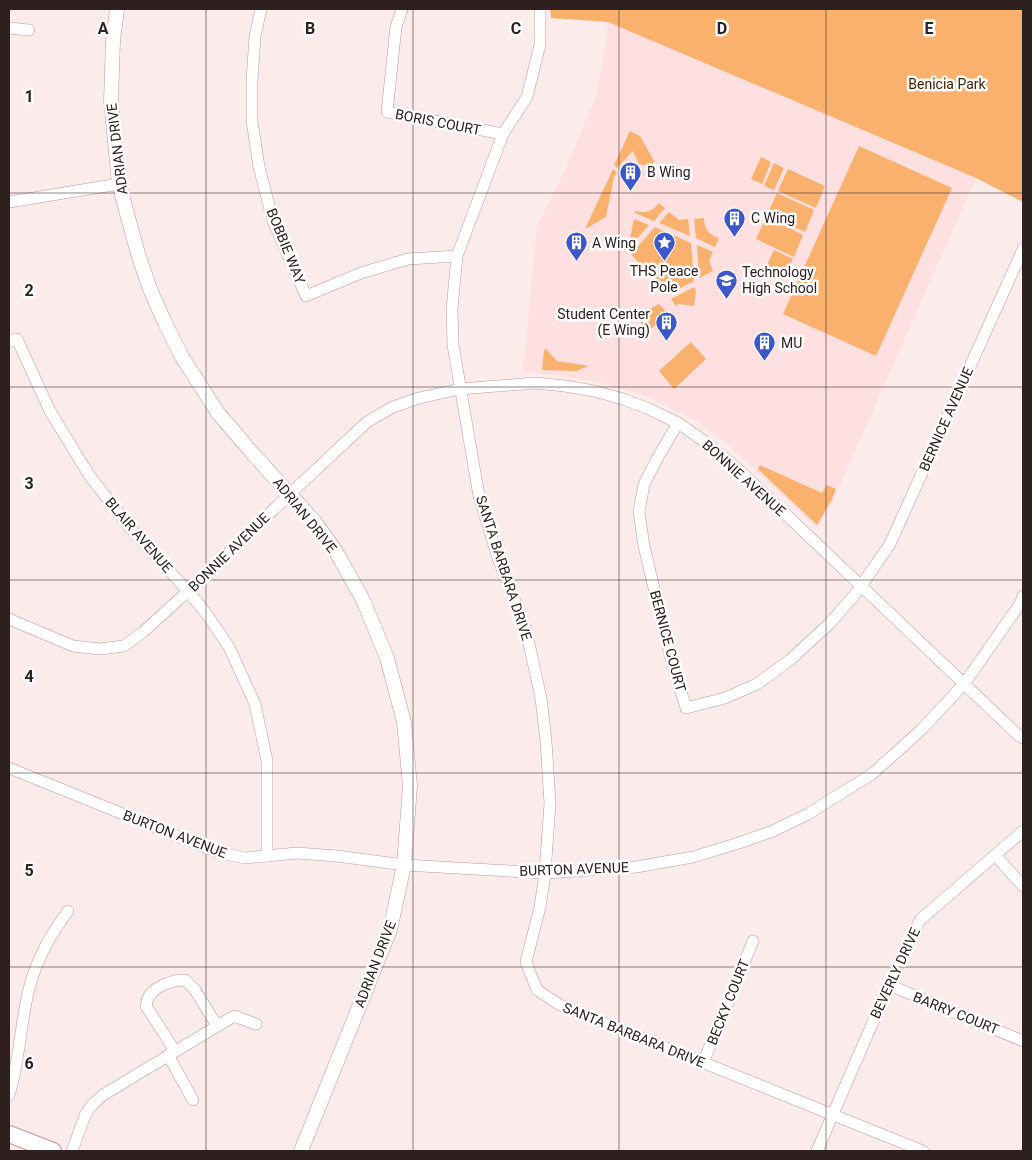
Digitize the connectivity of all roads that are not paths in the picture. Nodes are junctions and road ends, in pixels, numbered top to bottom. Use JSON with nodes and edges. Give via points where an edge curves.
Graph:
{"nodes":[{"id":1,"x":117,"y":9,"type":"edge"},
{"id":2,"x":260,"y":9,"type":"edge"},
{"id":3,"x":402,"y":9,"type":"edge"},
{"id":4,"x":540,"y":9,"type":"edge"},
{"id":5,"x":9,"y":28,"type":"edge"},
{"id":6,"x":29,"y":30,"type":"dead end"},
{"id":7,"x":503,"y":134,"type":"junction"},
{"id":8,"x":119,"y":184,"type":"junction"},
{"id":9,"x":9,"y":202,"type":"edge"},
{"id":10,"x":1023,"y":249,"type":"edge"},
{"id":11,"x":457,"y":256,"type":"junction"},
{"id":12,"x":9,"y":342,"type":"edge"},
{"id":13,"x":460,"y":389,"type":"junction"},
{"id":14,"x":678,"y":423,"type":"junction"},
{"id":15,"x":290,"y":494,"type":"junction"},
{"id":16,"x":862,"y":586,"type":"junction"},
{"id":17,"x":187,"y":592,"type":"junction"},
{"id":18,"x":1023,"y":596,"type":"edge"},
{"id":19,"x":9,"y":619,"type":"edge"},
{"id":20,"x":964,"y":684,"type":"junction"},
{"id":21,"x":1023,"y":738,"type":"edge"},
{"id":22,"x":9,"y":768,"type":"edge"},
{"id":23,"x":1023,"y":831,"type":"edge"},
{"id":24,"x":995,"y":855,"type":"junction"},
{"id":25,"x":267,"y":856,"type":"junction"},
{"id":26,"x":404,"y":865,"type":"junction"},
{"id":27,"x":545,"y":873,"type":"junction"},
{"id":28,"x":1023,"y":886,"type":"edge"},
{"id":29,"x":68,"y":911,"type":"dead end"},
{"id":30,"x":753,"y":941,"type":"dead end"},
{"id":31,"x":889,"y":985,"type":"junction"},
{"id":32,"x":256,"y":1024,"type":"dead end"},
{"id":33,"x":217,"y":1026,"type":"junction"},
{"id":34,"x":1023,"y":1041,"type":"edge"},
{"id":35,"x":172,"y":1053,"type":"junction"},
{"id":36,"x":703,"y":1063,"type":"junction"},
{"id":37,"x":9,"y":1095,"type":"edge"},
{"id":38,"x":194,"y":1100,"type":"dead end"},
{"id":39,"x":832,"y":1114,"type":"junction"},
{"id":40,"x":9,"y":1134,"type":"edge"},
{"id":41,"x":53,"y":1151,"type":"edge"},
{"id":42,"x":72,"y":1151,"type":"edge"},
{"id":43,"x":301,"y":1151,"type":"edge"},
{"id":44,"x":817,"y":1151,"type":"edge"},
{"id":45,"x":924,"y":1151,"type":"edge"}],
"edges":[{"from":1,"to":8,"type":"street","name":"ADRIAN DRIVE","via":[[111,100]]},
{"from":2,"to":11,"type":"street","name":"BOBBIE WAY","via":[[252,81],[252,122],[259,167],[274,221],[306,296],[361,273],[408,259]]},
{"from":3,"to":7,"type":"street","name":"BORIS COURT","via":[[396,26],[387,112]]},
{"from":4,"to":7,"type":"street","name":"SANTA BARBARA DRIVE","via":[[540,45],[526,97]]},
{"from":5,"to":6,"type":"street"},
{"from":7,"to":11,"type":"street","name":"SANTA BARBARA DRIVE"},
{"from":8,"to":9,"type":"street"},
{"from":8,"to":15,"type":"street","name":"ADRIAN DRIVE","via":[[149,287],[182,357],[218,413]]},
{"from":10,"to":16,"type":"street","name":"BERNICE AVENUE","via":[[890,544]]},
{"from":11,"to":13,"type":"street","name":"SANTA BARBARA DRIVE","via":[[452,309],[453,345]]},
{"from":12,"to":17,"type":"street","name":"BLAIR AVENUE","via":[[17,339],[50,411],[89,475]]},
{"from":13,"to":14,"type":"street","name":"BONNIE AVENUE","via":[[535,383],[565,386],[623,398]]},
{"from":13,"to":15,"type":"street","name":"BONNIE AVENUE","via":[[393,407],[367,422]]},
{"from":13,"to":27,"type":"street","name":"SANTA BARBARA DRIVE","via":[[479,496],[498,558],[526,630],[541,698],[550,803]]},
{"from":14,"to":16,"type":"street","name":"BONNIE AVENUE","via":[[738,469]]},
{"from":14,"to":16,"type":"street","name":"BERNICE COURT","via":[[644,484],[639,512],[646,555],[686,708],[725,698],[757,684],[790,660],[829,624]]},
{"from":15,"to":17,"type":"street","name":"BONNIE AVENUE"},
{"from":15,"to":26,"type":"street","name":"ADRIAN DRIVE","via":[[335,550],[363,600],[387,658],[404,722],[410,786]]},
{"from":16,"to":20,"type":"street","name":"BONNIE AVENUE"},
{"from":17,"to":19,"type":"street","name":"BONNIE AVENUE","via":[[124,646],[100,650],[73,646]]},
{"from":17,"to":25,"type":"street","name":"BLAIR AVENUE","via":[[229,647],[255,704],[267,761]]},
{"from":18,"to":20,"type":"street","name":"BURTON AVENUE"},
{"from":20,"to":21,"type":"street","name":"BONNIE AVENUE"},
{"from":20,"to":27,"type":"street","name":"BURTON AVENUE","via":[[920,731],[872,774],[808,814],[773,831],[683,859],[636,867]]},
{"from":22,"to":25,"type":"street","name":"BURTON AVENUE","via":[[217,852],[245,858]]},
{"from":23,"to":24,"type":"street","name":"BEVERLY DRIVE"},
{"from":24,"to":28,"type":"street"},
{"from":24,"to":31,"type":"street","name":"BEVERLY DRIVE","via":[[920,920]]},
{"from":25,"to":26,"type":"street","name":"BURTON AVENUE","via":[[297,853]]},
{"from":26,"to":27,"type":"street","name":"BURTON AVENUE"},
{"from":26,"to":43,"type":"street","name":"ADRIAN DRIVE","via":[[390,930]]},
{"from":27,"to":36,"type":"street","name":"SANTA BARBARA DRIVE","via":[[526,962],[537,990],[560,1005]]},
{"from":29,"to":37,"type":"street","via":[[46,945],[31,982]]},
{"from":30,"to":36,"type":"street","name":"BECKY COURT"},
{"from":31,"to":34,"type":"street","name":"BARRY COURT"},
{"from":31,"to":39,"type":"street","name":"BEVERLY DRIVE"},
{"from":32,"to":33,"type":"street","via":[[234,1016]]},
{"from":33,"to":35,"type":"street"},
{"from":33,"to":35,"type":"street","via":[[185,980],[178,979],[157,988],[148,997],[146,1006]]},
{"from":35,"to":38,"type":"street"},
{"from":35,"to":42,"type":"street","via":[[93,1104],[86,1113]]},
{"from":36,"to":39,"type":"street","name":"SANTA BARBARA DRIVE"},
{"from":39,"to":44,"type":"street","name":"BEVERLY DRIVE"},
{"from":39,"to":45,"type":"street","name":"SANTA BARBARA DRIVE"},
{"from":40,"to":41,"type":"main road"}]}
